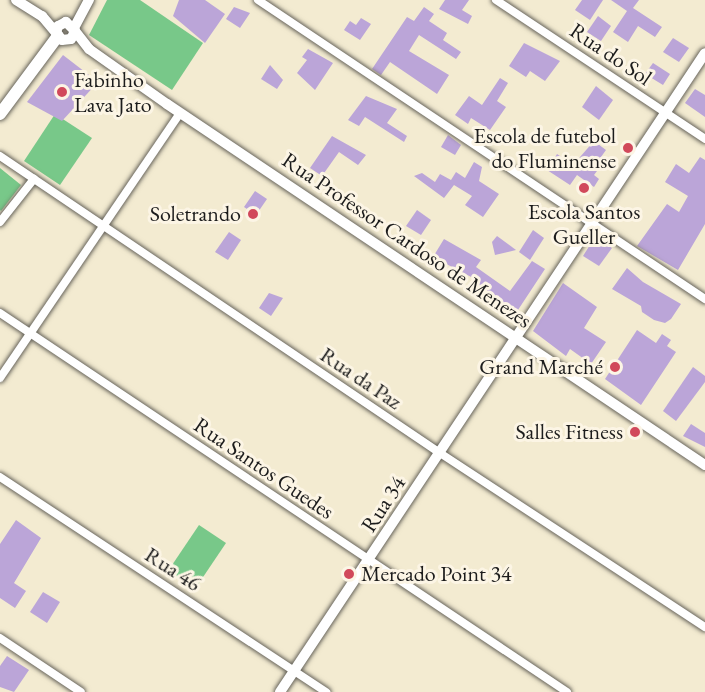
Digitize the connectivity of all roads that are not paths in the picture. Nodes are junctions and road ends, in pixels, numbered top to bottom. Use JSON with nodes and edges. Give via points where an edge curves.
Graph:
{"nodes":[{"id":1,"x":258,"y":0,"type":"edge"},
{"id":2,"x":496,"y":0,"type":"edge"},
{"id":3,"x":21,"y":3,"type":"edge"},
{"id":4,"x":86,"y":5,"type":"edge"},
{"id":5,"x":42,"y":16,"type":"junction"},
{"id":6,"x":70,"y":26,"type":"junction"},
{"id":7,"x":60,"y":37,"type":"junction"},
{"id":8,"x":87,"y":48,"type":"junction"},
{"id":9,"x":705,"y":53,"type":"edge"},
{"id":10,"x":180,"y":113,"type":"junction"},
{"id":11,"x":666,"y":113,"type":"junction"},
{"id":12,"x":0,"y":114,"type":"edge"},
{"id":13,"x":705,"y":139,"type":"edge"},
{"id":14,"x":0,"y":156,"type":"edge"},
{"id":15,"x":34,"y":179,"type":"junction"},
{"id":16,"x":0,"y":222,"type":"edge"},
{"id":17,"x":591,"y":223,"type":"junction"},
{"id":18,"x":104,"y":225,"type":"junction"},
{"id":19,"x":705,"y":299,"type":"edge"},
{"id":20,"x":0,"y":313,"type":"edge"},
{"id":21,"x":30,"y":333,"type":"junction"},
{"id":22,"x":517,"y":337,"type":"junction"},
{"id":23,"x":0,"y":378,"type":"edge"},
{"id":24,"x":440,"y":453,"type":"junction"},
{"id":25,"x":705,"y":465,"type":"edge"},
{"id":26,"x":0,"y":477,"type":"edge"},
{"id":27,"x":370,"y":560,"type":"junction"},
{"id":28,"x":705,"y":627,"type":"edge"},
{"id":29,"x":0,"y":638,"type":"edge"},
{"id":30,"x":294,"y":671,"type":"junction"},
{"id":31,"x":81,"y":692,"type":"edge"},
{"id":32,"x":280,"y":692,"type":"edge"},
{"id":33,"x":326,"y":692,"type":"edge"},
{"id":34,"x":567,"y":692,"type":"edge"}],
"edges":[{"from":1,"to":17,"type":"street"},
{"from":2,"to":11,"type":"street","name":"Rua do Sol"},
{"from":3,"to":5,"type":"street"},
{"from":4,"to":6,"type":"street"},
{"from":5,"to":6,"type":"street"},
{"from":5,"to":7,"type":"street"},
{"from":6,"to":7,"type":"street"},
{"from":6,"to":7,"type":"street"},
{"from":6,"to":8,"type":"street","name":"Rua Professor Cardoso de Menezes"},
{"from":7,"to":8,"type":"street","name":"Rua Professor Cardoso de Menezes"},
{"from":7,"to":12,"type":"main road"},
{"from":8,"to":10,"type":"street","name":"Rua Professor Cardoso de Menezes"},
{"from":9,"to":11,"type":"street","name":"Rua 34"},
{"from":10,"to":18,"type":"street"},
{"from":10,"to":22,"type":"street","name":"Rua Professor Cardoso de Menezes"},
{"from":11,"to":13,"type":"street","name":"Rua do Sol"},
{"from":11,"to":17,"type":"street","name":"Rua 34"},
{"from":14,"to":15,"type":"street","name":"Rua da Paz"},
{"from":15,"to":16,"type":"street"},
{"from":15,"to":18,"type":"street","name":"Rua da Paz"},
{"from":17,"to":19,"type":"street"},
{"from":17,"to":22,"type":"street","name":"Rua 34"},
{"from":18,"to":21,"type":"street"},
{"from":18,"to":24,"type":"street","name":"Rua da Paz"},
{"from":20,"to":21,"type":"street","name":"Rua Santos Guedes"},
{"from":21,"to":23,"type":"street"},
{"from":21,"to":27,"type":"street","name":"Rua Santos Guedes"},
{"from":22,"to":24,"type":"street","name":"Rua 34"},
{"from":22,"to":25,"type":"street","name":"Rua Professor Cardoso de Menezes"},
{"from":24,"to":27,"type":"street","name":"Rua 34"},
{"from":24,"to":28,"type":"street","name":"Rua da Paz"},
{"from":26,"to":30,"type":"street","name":"Rua 46"},
{"from":27,"to":30,"type":"street","name":"Rua 34"},
{"from":27,"to":34,"type":"street","name":"Rua Santos Guedes"},
{"from":29,"to":31,"type":"street"},
{"from":30,"to":32,"type":"street","name":"Rua 34"},
{"from":30,"to":33,"type":"street","name":"Rua 46"}]}
